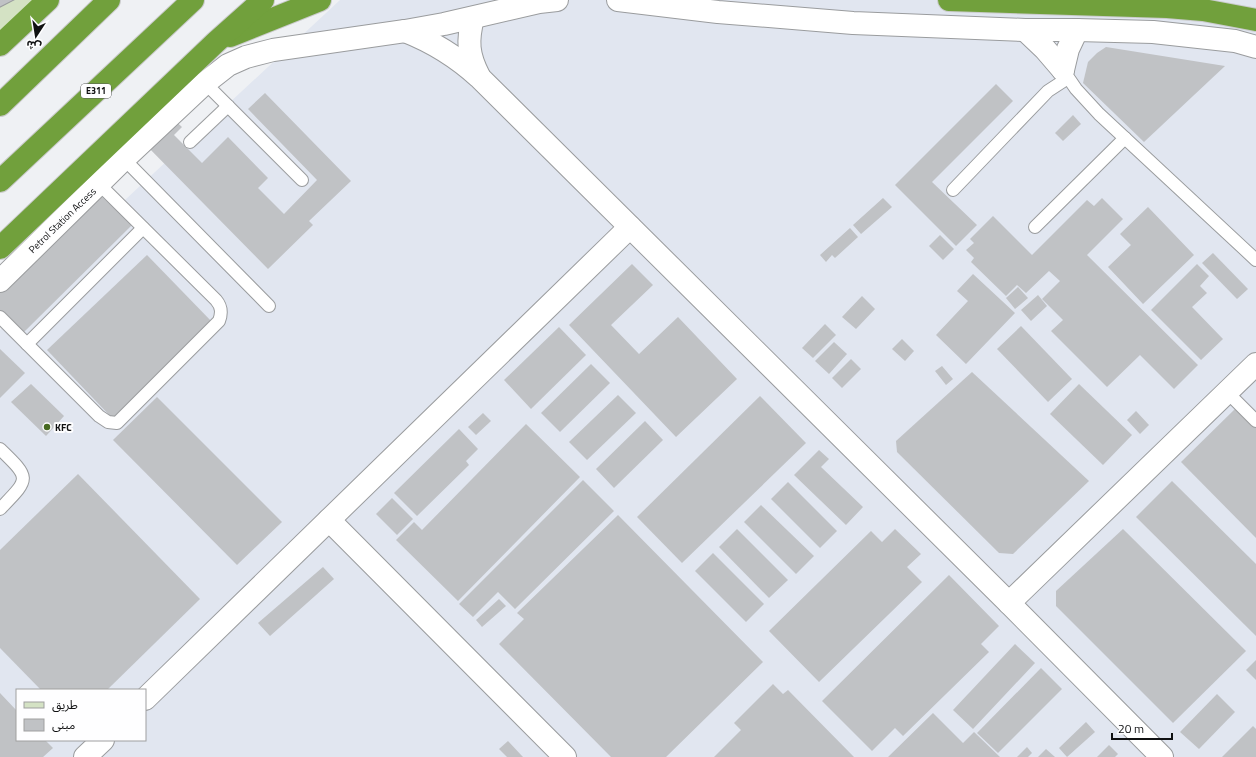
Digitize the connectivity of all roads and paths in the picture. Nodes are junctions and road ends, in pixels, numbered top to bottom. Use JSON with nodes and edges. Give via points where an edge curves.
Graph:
{"nodes":[{"id":1,"x":39,"y":0,"type":"edge"},
{"id":2,"x":48,"y":0,"type":"edge"},
{"id":3,"x":109,"y":0,"type":"edge"},
{"id":4,"x":193,"y":0,"type":"edge"},
{"id":5,"x":263,"y":0,"type":"edge"},
{"id":6,"x":320,"y":0,"type":"edge"},
{"id":7,"x":557,"y":0,"type":"edge"},
{"id":8,"x":618,"y":0,"type":"edge"},
{"id":9,"x":949,"y":0,"type":"edge"},
{"id":10,"x":472,"y":18,"type":"junction"},
{"id":11,"x":0,"y":20,"type":"edge"},
{"id":12,"x":1256,"y":20,"type":"edge"},
{"id":13,"x":1025,"y":30,"type":"junction"},
{"id":14,"x":1077,"y":30,"type":"junction"},
{"id":15,"x":405,"y":31,"type":"junction"},
{"id":16,"x":216,"y":42,"type":"junction"},
{"id":17,"x":0,"y":45,"type":"edge"},
{"id":18,"x":1256,"y":47,"type":"edge"},
{"id":19,"x":1066,"y":74,"type":"junction"},
{"id":20,"x":479,"y":77,"type":"junction"},
{"id":21,"x":205,"y":83,"type":"junction"},
{"id":22,"x":0,"y":105,"type":"edge"},
{"id":23,"x":228,"y":106,"type":"junction"},
{"id":24,"x":1125,"y":138,"type":"junction"},
{"id":25,"x":190,"y":142,"type":"dead end"},
{"id":26,"x":124,"y":159,"type":"junction"},
{"id":27,"x":302,"y":180,"type":"dead end"},
{"id":28,"x":0,"y":181,"type":"edge"},
{"id":29,"x":99,"y":184,"type":"junction"},
{"id":30,"x":953,"y":190,"type":"dead end"},
{"id":31,"x":1035,"y":227,"type":"dead end"},
{"id":32,"x":143,"y":228,"type":"junction"},
{"id":33,"x":630,"y":228,"type":"junction"},
{"id":34,"x":0,"y":248,"type":"edge"},
{"id":35,"x":1256,"y":260,"type":"edge"},
{"id":36,"x":0,"y":281,"type":"edge"},
{"id":37,"x":269,"y":306,"type":"dead end"},
{"id":38,"x":0,"y":317,"type":"edge"},
{"id":39,"x":27,"y":344,"type":"junction"},
{"id":40,"x":1256,"y":364,"type":"edge"},
{"id":41,"x":1228,"y":392,"type":"junction"},
{"id":42,"x":1256,"y":421,"type":"edge"},
{"id":43,"x":0,"y":448,"type":"edge"},
{"id":44,"x":0,"y":509,"type":"edge"},
{"id":45,"x":329,"y":520,"type":"junction"},
{"id":46,"x":1009,"y":603,"type":"junction"},
{"id":47,"x":146,"y":698,"type":"edge"},
{"id":48,"x":101,"y":741,"type":"edge"},
{"id":49,"x":85,"y":757,"type":"edge"},
{"id":50,"x":566,"y":757,"type":"edge"},
{"id":51,"x":1162,"y":757,"type":"edge"}],
"edges":[{"from":1,"to":11,"type":"main road"},
{"from":2,"to":17,"type":"highway"},
{"from":3,"to":22,"type":"highway"},
{"from":4,"to":28,"type":"highway","number":"E311"},
{"from":5,"to":16,"type":"highway"},
{"from":6,"to":16,"type":"highway"},
{"from":7,"to":10,"type":"street","name":"Petrol Station Access"},
{"from":8,"to":13,"type":"street","via":[[798,19]]},
{"from":9,"to":12,"type":"highway","via":[[1167,7],[1203,10]]},
{"from":10,"to":15,"type":"street","name":"Petrol Station Access"},
{"from":10,"to":20,"type":"street","via":[[469,48],[472,63]]},
{"from":13,"to":14,"type":"street"},
{"from":13,"to":19,"type":"street"},
{"from":14,"to":18,"type":"street","via":[[1160,33]]},
{"from":14,"to":19,"type":"street","via":[[1068,49]]},
{"from":15,"to":20,"type":"street","via":[[445,50]]},
{"from":15,"to":21,"type":"street","name":"Petrol Station Access","via":[[260,53],[228,66]]},
{"from":16,"to":34,"type":"highway"},
{"from":19,"to":24,"type":"lane","via":[[1086,102]]},
{"from":19,"to":30,"type":"lane"},
{"from":20,"to":33,"type":"street"},
{"from":21,"to":23,"type":"lane"},
{"from":21,"to":26,"type":"street","name":"Petrol Station Access"},
{"from":23,"to":25,"type":"lane"},
{"from":23,"to":27,"type":"lane"},
{"from":24,"to":31,"type":"lane"},
{"from":24,"to":35,"type":"lane"},
{"from":26,"to":29,"type":"street","name":"Petrol Station Access"},
{"from":26,"to":37,"type":"lane"},
{"from":29,"to":32,"type":"lane"},
{"from":29,"to":36,"type":"street","name":"Petrol Station Access"},
{"from":32,"to":39,"type":"lane"},
{"from":32,"to":39,"type":"lane","via":[[219,304],[221,315],[219,321],[117,423],[108,422],[99,416]]},
{"from":33,"to":45,"type":"street"},
{"from":33,"to":46,"type":"street"},
{"from":38,"to":39,"type":"lane"},
{"from":40,"to":41,"type":"street"},
{"from":41,"to":42,"type":"lane"},
{"from":41,"to":46,"type":"street"},
{"from":43,"to":44,"type":"lane","via":[[20,468],[23,480],[21,486]]},
{"from":45,"to":47,"type":"street"},
{"from":45,"to":50,"type":"street"},
{"from":46,"to":51,"type":"street"},
{"from":48,"to":49,"type":"street"}]}
